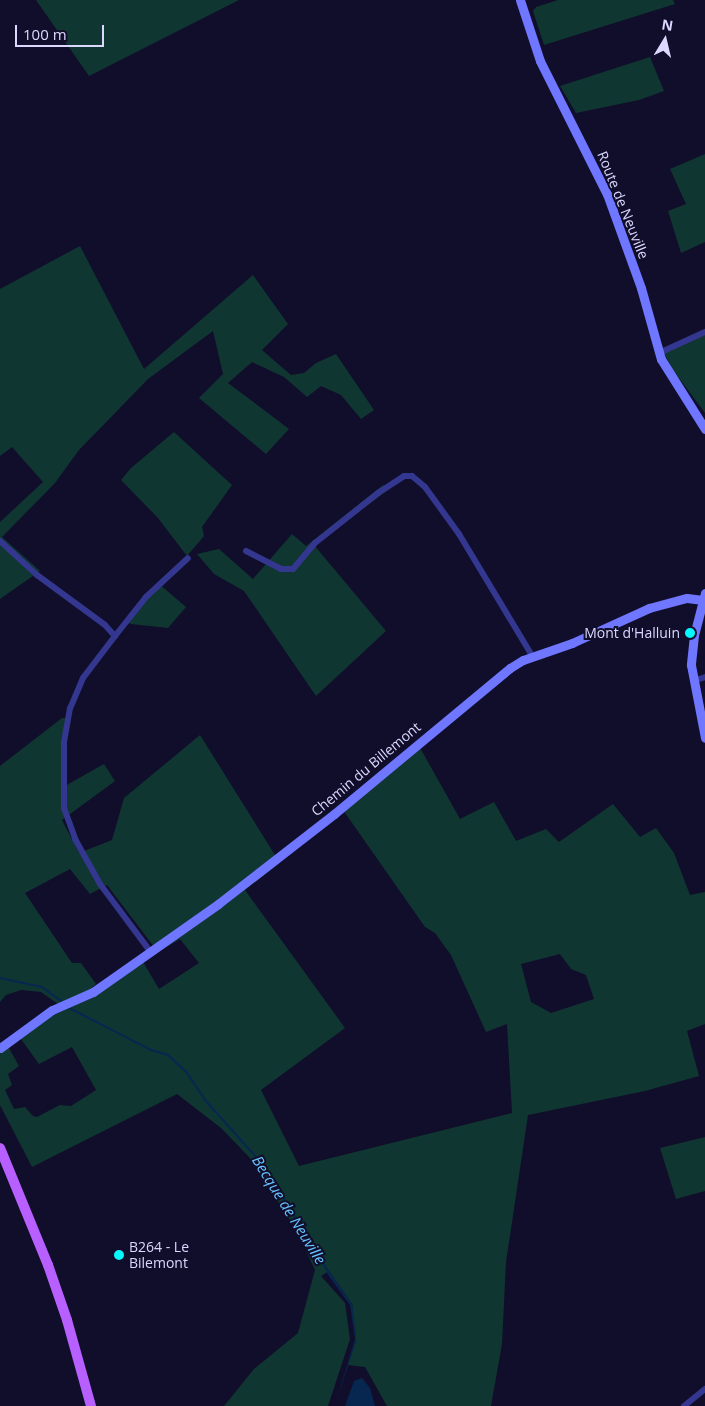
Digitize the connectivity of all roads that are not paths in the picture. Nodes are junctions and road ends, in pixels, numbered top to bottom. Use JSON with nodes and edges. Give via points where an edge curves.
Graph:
{"nodes":[{"id":1,"x":520,"y":0,"type":"edge"},
{"id":2,"x":705,"y":332,"type":"edge"},
{"id":3,"x":659,"y":353,"type":"junction"},
{"id":4,"x":683,"y":393,"type":"junction"},
{"id":5,"x":705,"y":420,"type":"edge"},
{"id":6,"x":705,"y":430,"type":"edge"},
{"id":7,"x":0,"y":541,"type":"edge"},
{"id":8,"x":246,"y":551,"type":"dead end"},
{"id":9,"x":188,"y":558,"type":"dead end"},
{"id":10,"x":704,"y":597,"type":"edge"},
{"id":11,"x":115,"y":636,"type":"junction"},
{"id":12,"x":533,"y":657,"type":"junction"},
{"id":13,"x":705,"y":677,"type":"edge"},
{"id":14,"x":692,"y":681,"type":"junction"},
{"id":15,"x":705,"y":738,"type":"edge"},
{"id":16,"x":150,"y":951,"type":"junction"},
{"id":17,"x":0,"y":1048,"type":"edge"},
{"id":18,"x":0,"y":1148,"type":"edge"},
{"id":19,"x":705,"y":1389,"type":"edge"},
{"id":20,"x":91,"y":1406,"type":"edge"},
{"id":21,"x":684,"y":1406,"type":"edge"}],
"edges":[{"from":1,"to":3,"type":"street","name":"Route de Neuville","via":[[540,62],[607,194],[641,288]]},
{"from":2,"to":3,"type":"street"},
{"from":3,"to":4,"type":"street","name":"Route de Neuville"},
{"from":4,"to":5,"type":"street","name":"Route de Neuville"},
{"from":4,"to":6,"type":"street","name":"Route de Neuville"},
{"from":7,"to":11,"type":"street","via":[[37,575],[105,625]]},
{"from":8,"to":12,"type":"street","via":[[281,569],[293,569],[315,543],[401,477],[412,476],[424,487],[462,539]]},
{"from":9,"to":11,"type":"street","via":[[146,597]]},
{"from":10,"to":12,"type":"street","name":"Chemin du Billemont","via":[[649,608],[568,645]]},
{"from":10,"to":14,"type":"street","via":[[692,643]]},
{"from":11,"to":16,"type":"street","via":[[83,678],[70,708],[64,743],[63,801],[70,829],[100,884]]},
{"from":12,"to":16,"type":"street","name":"Chemin du Billemont","via":[[497,676],[280,856]]},
{"from":13,"to":14,"type":"street"},
{"from":14,"to":15,"type":"street"},
{"from":16,"to":17,"type":"street","name":"Chemin du Billemont","via":[[93,992],[52,1010]]},
{"from":18,"to":20,"type":"main road","via":[[48,1265]]},
{"from":19,"to":21,"type":"street"}]}
